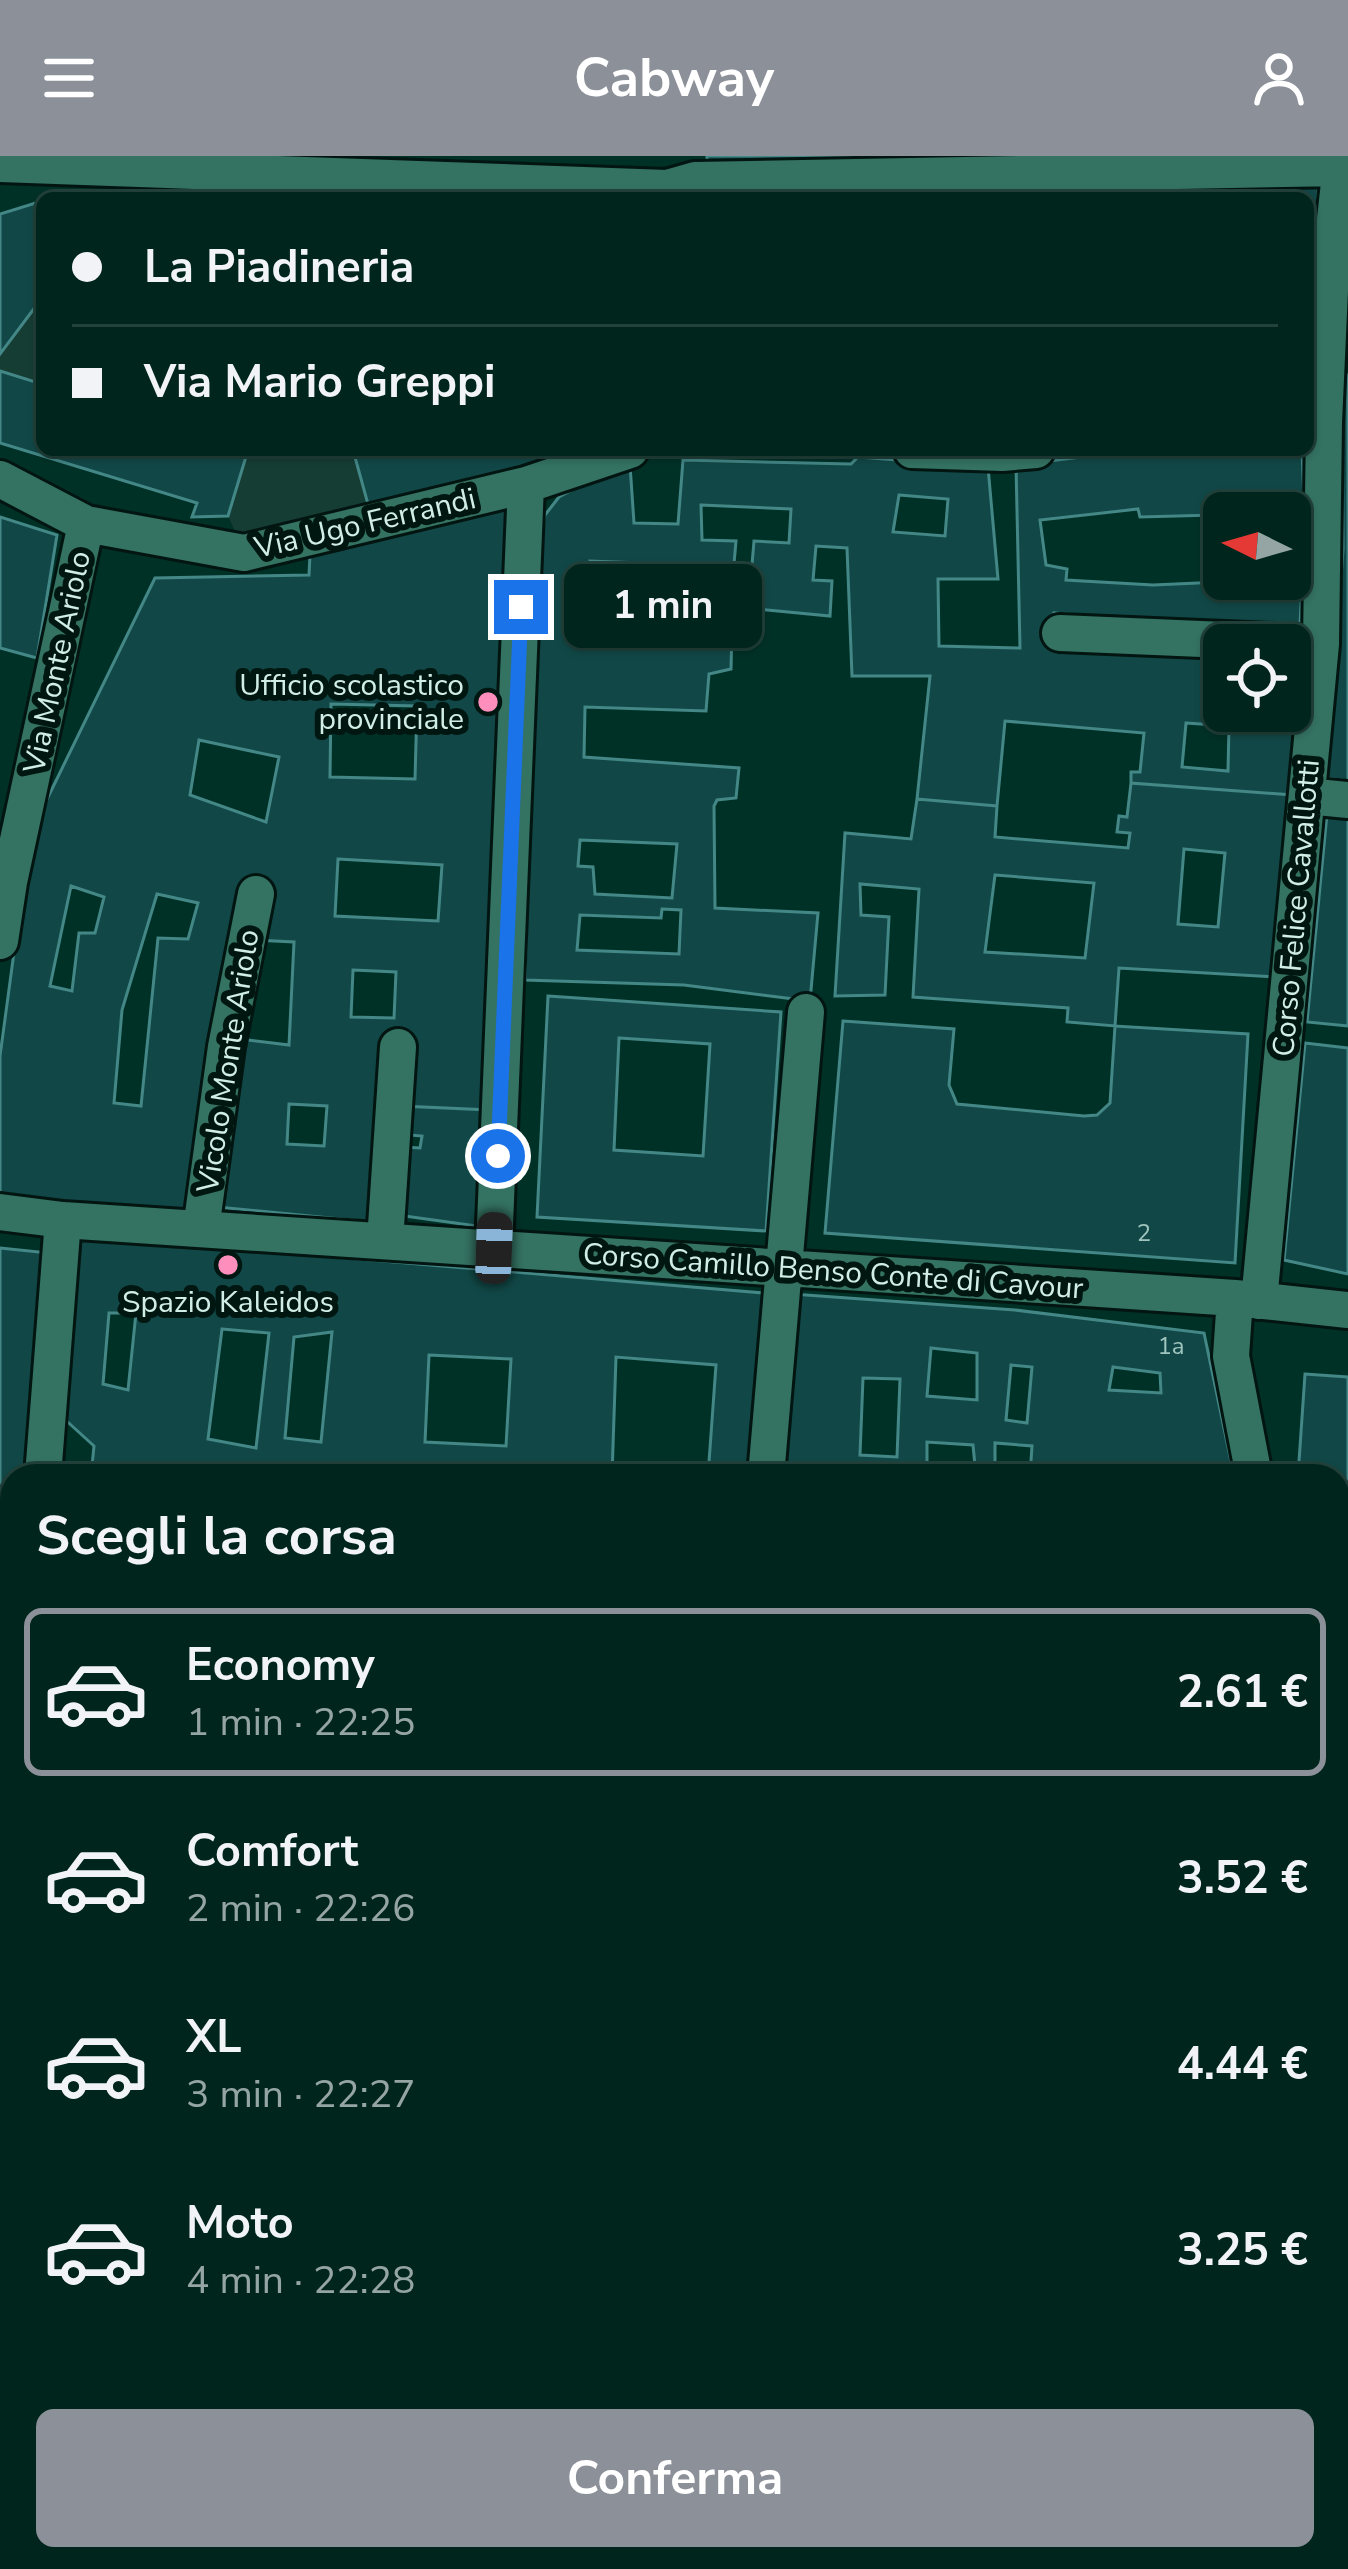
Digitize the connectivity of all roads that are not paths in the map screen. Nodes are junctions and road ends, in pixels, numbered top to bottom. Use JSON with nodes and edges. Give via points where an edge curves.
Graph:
{"nodes":[{"id":1,"x":1342,"y":162,"type":"edge"},
{"id":2,"x":0,"y":164,"type":"edge"},
{"id":3,"x":694,"y":178,"type":"edge"},
{"id":4,"x":1340,"y":245,"type":"edge"},
{"id":5,"x":1316,"y":423,"type":"edge"},
{"id":6,"x":612,"y":456,"type":"edge"},
{"id":7,"x":0,"y":479,"type":"edge"},
{"id":8,"x":526,"y":485,"type":"junction"},
{"id":9,"x":86,"y":524,"type":"junction"},
{"id":10,"x":1060,"y":633,"type":"dead end"},
{"id":11,"x":1322,"y":644,"type":"junction"},
{"id":12,"x":1307,"y":796,"type":"junction"},
{"id":13,"x":1348,"y":800,"type":"edge"},
{"id":14,"x":256,"y":894,"type":"dead end"},
{"id":15,"x":0,"y":941,"type":"edge"},
{"id":16,"x":806,"y":1012,"type":"dead end"},
{"id":17,"x":398,"y":1047,"type":"dead end"},
{"id":18,"x":0,"y":1212,"type":"edge"},
{"id":19,"x":201,"y":1229,"type":"junction"},
{"id":20,"x":63,"y":1230,"type":"junction"},
{"id":21,"x":385,"y":1241,"type":"junction"},
{"id":22,"x":494,"y":1248,"type":"junction"},
{"id":23,"x":784,"y":1267,"type":"junction"},
{"id":24,"x":1247,"y":1300,"type":"junction"},
{"id":25,"x":1348,"y":1310,"type":"edge"},
{"id":26,"x":44,"y":1464,"type":"edge"},
{"id":27,"x":767,"y":1464,"type":"edge"},
{"id":28,"x":1252,"y":1464,"type":"edge"}],
"edges":[{"from":1,"to":3,"type":"street"},
{"from":1,"to":4,"type":"street","name":"Corso Felice Cavallotti"},
{"from":2,"to":3,"type":"street","via":[[668,188]]},
{"from":4,"to":5,"type":"street","name":"Corso Felice Cavallotti"},
{"from":5,"to":11,"type":"street","name":"Corso Felice Cavallotti"},
{"from":6,"to":8,"type":"street","name":"Via Ugo Ferrandi"},
{"from":7,"to":9,"type":"street","name":"Via Ugo Ferrandi"},
{"from":8,"to":9,"type":"street","name":"Via Ugo Ferrandi","via":[[244,553]]},
{"from":8,"to":22,"type":"street"},
{"from":9,"to":15,"type":"street","name":"Via Monte Ariolo"},
{"from":10,"to":11,"type":"street"},
{"from":11,"to":12,"type":"street","name":"Corso Felice Cavallotti"},
{"from":12,"to":13,"type":"street"},
{"from":12,"to":24,"type":"street","name":"Corso Felice Cavallotti"},
{"from":14,"to":19,"type":"street","name":"Vicolo Monte Ariolo"},
{"from":16,"to":23,"type":"street"},
{"from":17,"to":21,"type":"street"},
{"from":18,"to":20,"type":"street","name":"Corso Camillo Benso Conte di Cavour"},
{"from":19,"to":20,"type":"street","name":"Corso Camillo Benso Conte di Cavour"},
{"from":19,"to":21,"type":"street","name":"Corso Camillo Benso Conte di Cavour"},
{"from":20,"to":26,"type":"street"},
{"from":21,"to":22,"type":"street","name":"Corso Camillo Benso Conte di Cavour"},
{"from":22,"to":23,"type":"street","name":"Corso Camillo Benso Conte di Cavour"},
{"from":23,"to":24,"type":"street","name":"Corso Camillo Benso Conte di Cavour"},
{"from":23,"to":27,"type":"street"},
{"from":24,"to":25,"type":"street","name":"Corso Camillo Benso Conte di Cavour"},
{"from":24,"to":28,"type":"street","name":"Corso Felice Cavallotti","via":[[1231,1356]]}]}
